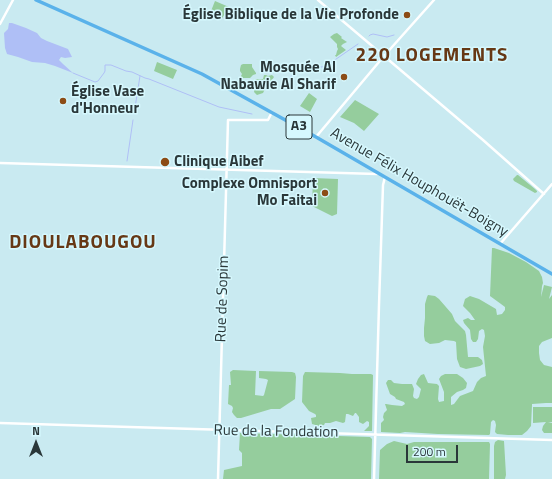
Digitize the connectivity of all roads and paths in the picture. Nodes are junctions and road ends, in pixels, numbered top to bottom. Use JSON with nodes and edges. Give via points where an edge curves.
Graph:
{"nodes":[{"id":1,"x":14,"y":0,"type":"edge"},
{"id":2,"x":36,"y":0,"type":"edge"},
{"id":3,"x":318,"y":0,"type":"edge"},
{"id":4,"x":434,"y":0,"type":"edge"},
{"id":5,"x":0,"y":24,"type":"edge"},
{"id":6,"x":384,"y":56,"type":"junction"},
{"id":7,"x":272,"y":112,"type":"junction"},
{"id":8,"x":316,"y":137,"type":"junction"},
{"id":9,"x":0,"y":163,"type":"edge"},
{"id":10,"x":227,"y":170,"type":"junction"},
{"id":11,"x":379,"y":174,"type":"junction"},
{"id":12,"x":385,"y":177,"type":"junction"},
{"id":13,"x":552,"y":184,"type":"edge"},
{"id":14,"x":544,"y":194,"type":"junction"},
{"id":15,"x":500,"y":244,"type":"junction"},
{"id":16,"x":552,"y":274,"type":"edge"},
{"id":17,"x":0,"y":423,"type":"edge"},
{"id":18,"x":219,"y":430,"type":"junction"},
{"id":19,"x":376,"y":435,"type":"junction"},
{"id":20,"x":552,"y":440,"type":"edge"},
{"id":21,"x":218,"y":479,"type":"edge"},
{"id":22,"x":374,"y":479,"type":"edge"}],
"edges":[{"from":1,"to":5,"type":"street"},
{"from":2,"to":7,"type":"highway","name":"Avenue Félix Houphouët-Boigny","number":"A3","via":[[196,71]]},
{"from":3,"to":6,"type":"street"},
{"from":4,"to":6,"type":"street"},
{"from":6,"to":8,"type":"street"},
{"from":6,"to":14,"type":"street"},
{"from":7,"to":8,"type":"highway","name":"Avenue Félix Houphouët-Boigny","number":"A3"},
{"from":7,"to":10,"type":"street","name":"Rue de Sopim","via":[[268,120],[228,120]]},
{"from":8,"to":11,"type":"highway","name":"Avenue Félix Houphouët-Boigny","number":"A3"},
{"from":9,"to":10,"type":"street"},
{"from":10,"to":11,"type":"street"},
{"from":10,"to":18,"type":"street","name":"Rue de Sopim"},
{"from":11,"to":12,"type":"highway","name":"Avenue Félix Houphouët-Boigny","number":"A3"},
{"from":12,"to":15,"type":"highway","name":"Avenue Félix Houphouët-Boigny","number":"A3"},
{"from":12,"to":19,"type":"street","via":[[378,305]]},
{"from":13,"to":14,"type":"street"},
{"from":14,"to":15,"type":"street"},
{"from":15,"to":16,"type":"highway","name":"Avenue Félix Houphouët-Boigny","number":"A3"},
{"from":17,"to":18,"type":"street","name":"Rue de la Fondation"},
{"from":18,"to":19,"type":"street","name":"Rue de la Fondation"},
{"from":18,"to":21,"type":"street","name":"Rue de Sopim"},
{"from":19,"to":20,"type":"street","name":"Rue de la Fondation"},
{"from":19,"to":22,"type":"street"}]}
